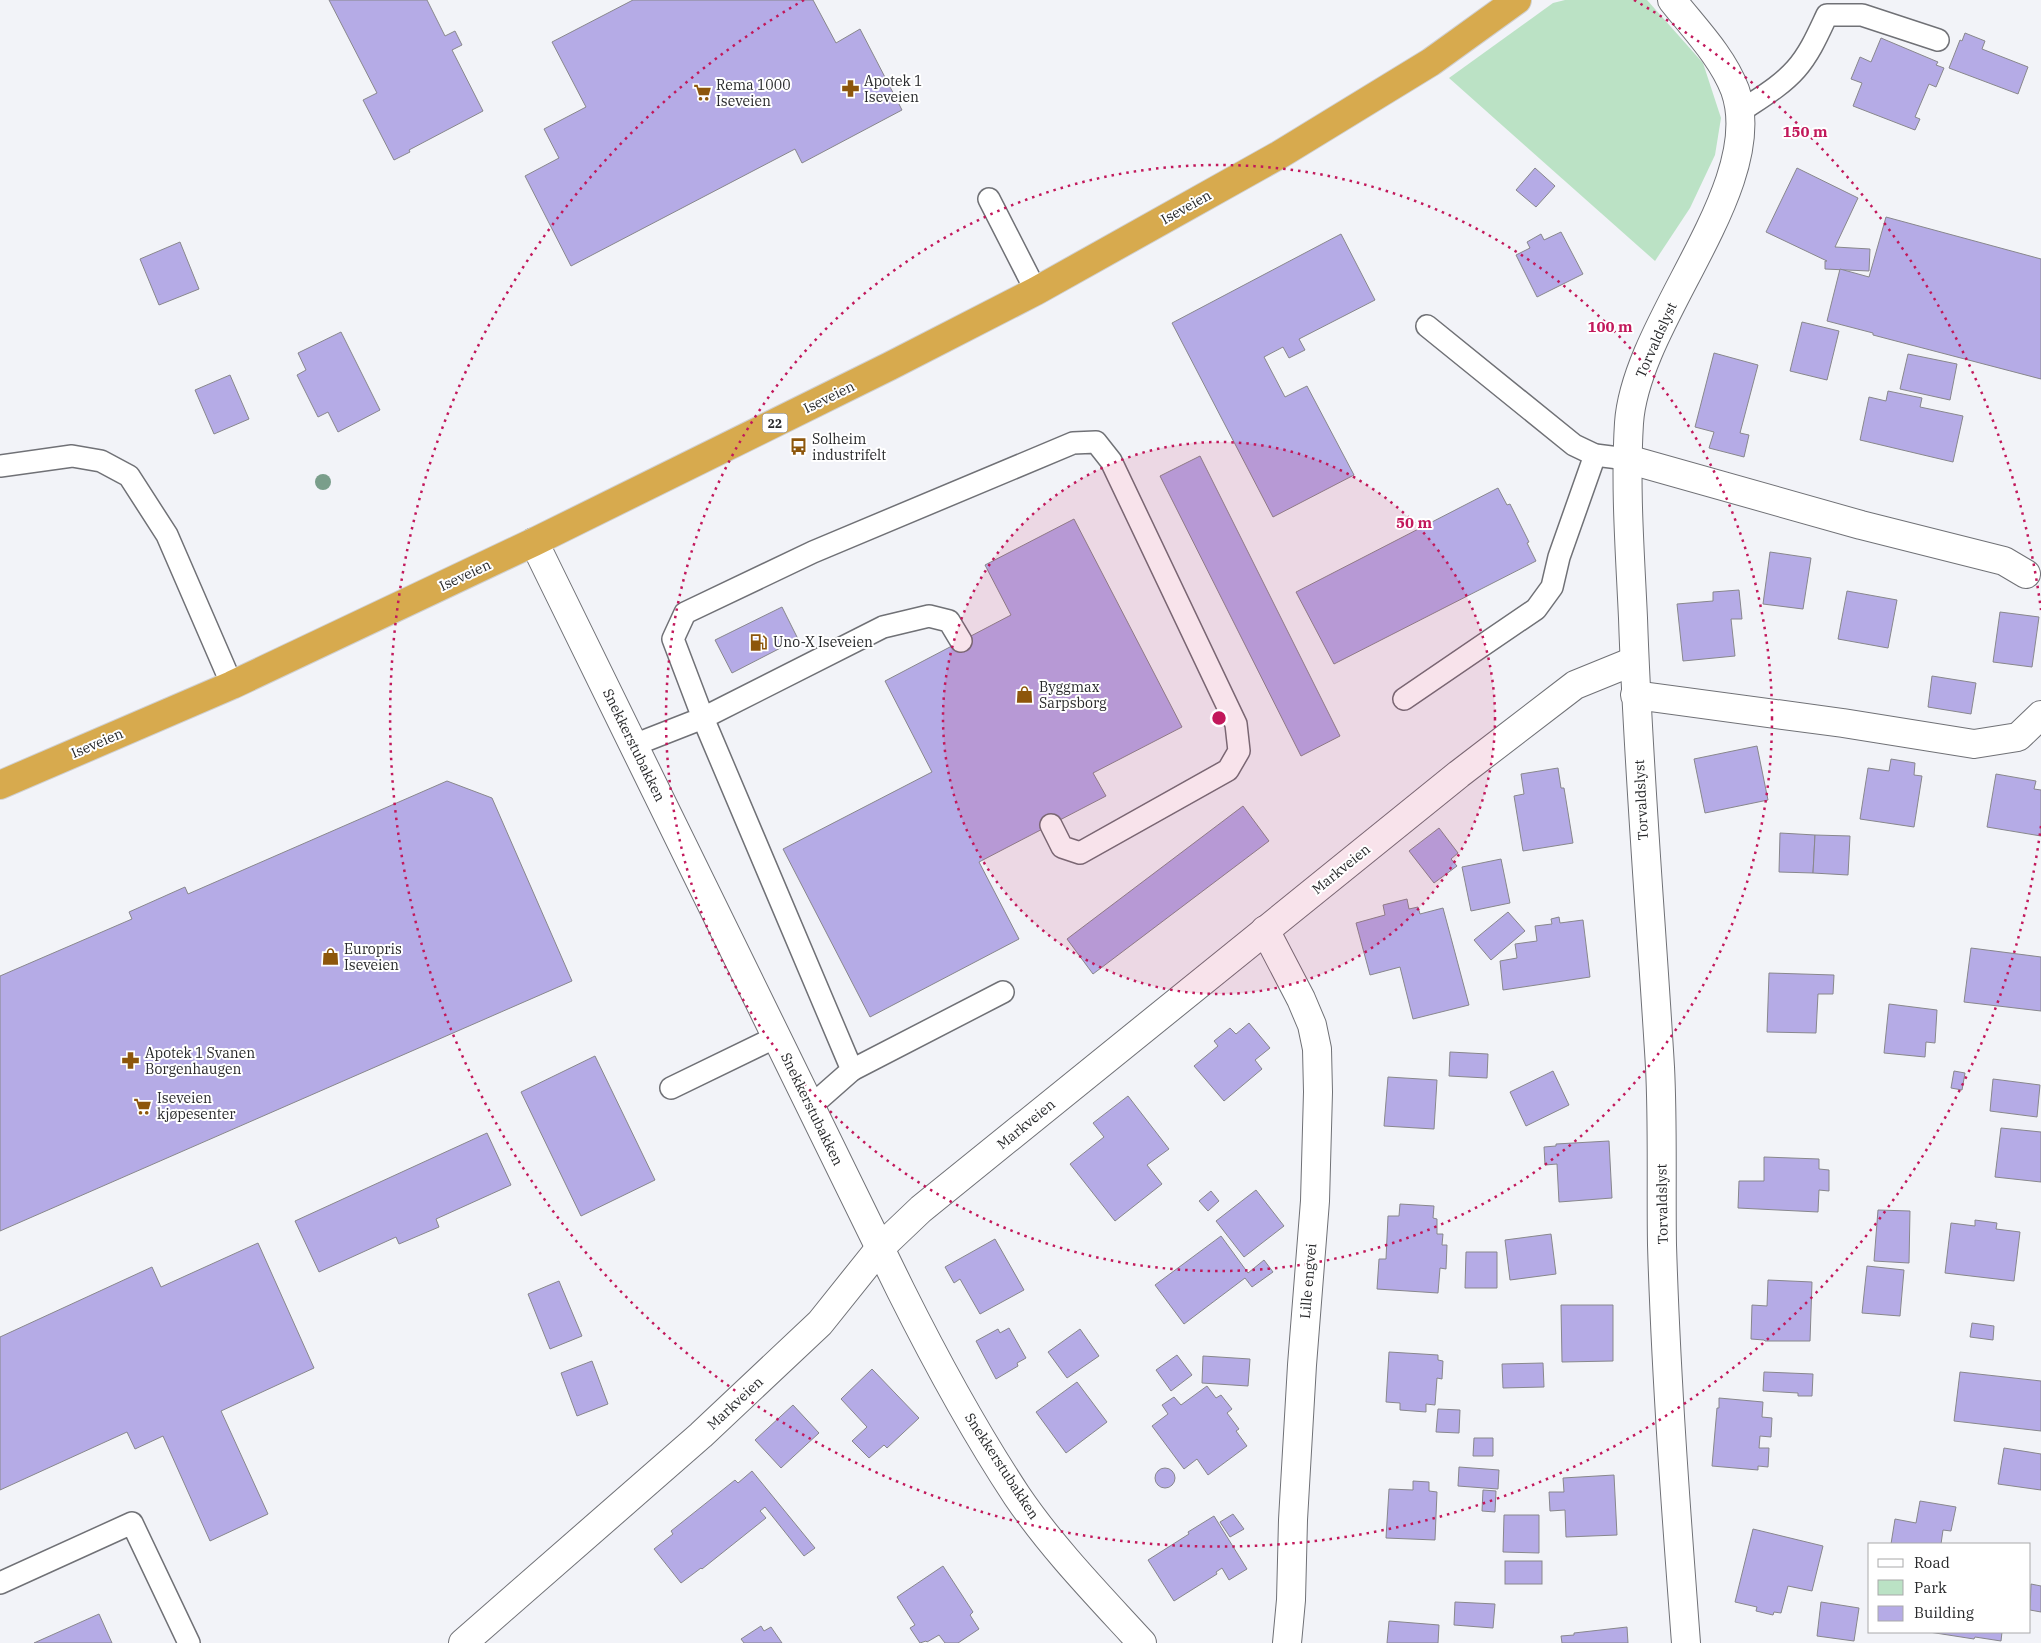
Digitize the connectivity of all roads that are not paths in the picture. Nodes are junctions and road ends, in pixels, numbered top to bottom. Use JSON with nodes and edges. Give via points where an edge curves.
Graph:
{"nodes":[{"id":1,"x":1517,"y":0,"type":"edge"},
{"id":2,"x":1672,"y":0,"type":"edge"},
{"id":3,"x":1938,"y":40,"type":"dead end"},
{"id":4,"x":1741,"y":111,"type":"junction"},
{"id":5,"x":989,"y":199,"type":"dead end"},
{"id":6,"x":1036,"y":291,"type":"junction"},
{"id":7,"x":1426,"y":326,"type":"dead end"},
{"id":8,"x":1595,"y":455,"type":"junction"},
{"id":9,"x":1627,"y":459,"type":"junction"},
{"id":10,"x":0,"y":466,"type":"edge"},
{"id":11,"x":534,"y":542,"type":"junction"},
{"id":12,"x":2026,"y":574,"type":"dead end"},
{"id":13,"x":961,"y":641,"type":"dead end"},
{"id":14,"x":1634,"y":660,"type":"junction"},
{"id":15,"x":232,"y":684,"type":"junction"},
{"id":16,"x":1635,"y":695,"type":"junction"},
{"id":17,"x":1404,"y":699,"type":"dead end"},
{"id":18,"x":2041,"y":715,"type":"edge"},
{"id":19,"x":703,"y":718,"type":"junction"},
{"id":20,"x":634,"y":745,"type":"junction"},
{"id":21,"x":0,"y":785,"type":"edge"},
{"id":22,"x":1051,"y":825,"type":"dead end"},
{"id":23,"x":1265,"y":930,"type":"junction"},
{"id":24,"x":1003,"y":992,"type":"dead end"},
{"id":25,"x":776,"y":1037,"type":"junction"},
{"id":26,"x":852,"y":1070,"type":"junction"},
{"id":27,"x":671,"y":1088,"type":"dead end"},
{"id":28,"x":810,"y":1107,"type":"junction"},
{"id":29,"x":880,"y":1248,"type":"junction"},
{"id":30,"x":0,"y":1583,"type":"edge"},
{"id":31,"x":189,"y":1643,"type":"edge"},
{"id":32,"x":463,"y":1643,"type":"edge"},
{"id":33,"x":1142,"y":1643,"type":"edge"},
{"id":34,"x":1287,"y":1643,"type":"edge"},
{"id":35,"x":1686,"y":1643,"type":"edge"}],
"edges":[{"from":1,"to":6,"type":"highway","name":"Iseveien","number":"22","via":[[1431,62],[1279,155]]},
{"from":2,"to":4,"type":"street","name":"Torvaldslyst","via":[[1724,66]]},
{"from":3,"to":4,"type":"lane","via":[[1862,15],[1827,15],[1796,69],[1776,88]]},
{"from":4,"to":9,"type":"street","name":"Torvaldslyst","via":[[1742,134],[1721,204],[1668,309],[1638,378],[1630,413]]},
{"from":5,"to":6,"type":"lane"},
{"from":6,"to":11,"type":"highway","name":"Iseveien","number":"22"},
{"from":7,"to":8,"type":"lane","via":[[1574,446]]},
{"from":8,"to":9,"type":"lane"},
{"from":8,"to":17,"type":"lane","via":[[1559,557],[1552,587],[1536,609]]},
{"from":9,"to":12,"type":"street","via":[[1861,525],[2004,561]]},
{"from":9,"to":14,"type":"street","name":"Torvaldslyst"},
{"from":10,"to":15,"type":"lane","via":[[72,456],[101,461],[129,476],[167,535]]},
{"from":11,"to":15,"type":"highway","name":"Iseveien","number":"22"},
{"from":11,"to":20,"type":"street","name":"Snekkerstubakken"},
{"from":13,"to":19,"type":"lane","via":[[950,621],[929,616],[882,627]]},
{"from":14,"to":16,"type":"street","name":"Torvaldslyst"},
{"from":14,"to":23,"type":"street","name":"Markveien","via":[[1575,685]]},
{"from":15,"to":21,"type":"highway","name":"Iseveien","number":"22"},
{"from":16,"to":18,"type":"street","via":[[1974,744],[2018,737]]},
{"from":16,"to":35,"type":"street","name":"Torvaldslyst","via":[[1660,1068],[1663,1262],[1672,1458]]},
{"from":19,"to":20,"type":"lane"},
{"from":19,"to":22,"type":"lane","via":[[673,639],[685,613],[813,552],[1072,443],[1096,442],[1111,461],[1236,724],[1239,751],[1228,770],[1080,853],[1062,847]]},
{"from":19,"to":26,"type":"lane"},
{"from":20,"to":25,"type":"street","name":"Snekkerstubakken"},
{"from":23,"to":29,"type":"street","name":"Markveien","via":[[920,1209]]},
{"from":23,"to":34,"type":"street","name":"Lille engvei","via":[[1301,999],[1312,1025],[1317,1049],[1315,1201]]},
{"from":24,"to":26,"type":"lane"},
{"from":25,"to":27,"type":"lane"},
{"from":25,"to":28,"type":"street","name":"Snekkerstubakken"},
{"from":26,"to":28,"type":"lane"},
{"from":28,"to":29,"type":"street","name":"Snekkerstubakken"},
{"from":29,"to":32,"type":"street","name":"Markveien","via":[[820,1323],[701,1435]]},
{"from":29,"to":33,"type":"street","name":"Snekkerstubakken","via":[[940,1366],[1018,1496],[1075,1569]]},
{"from":30,"to":31,"type":"lane","via":[[132,1523]]}]}
